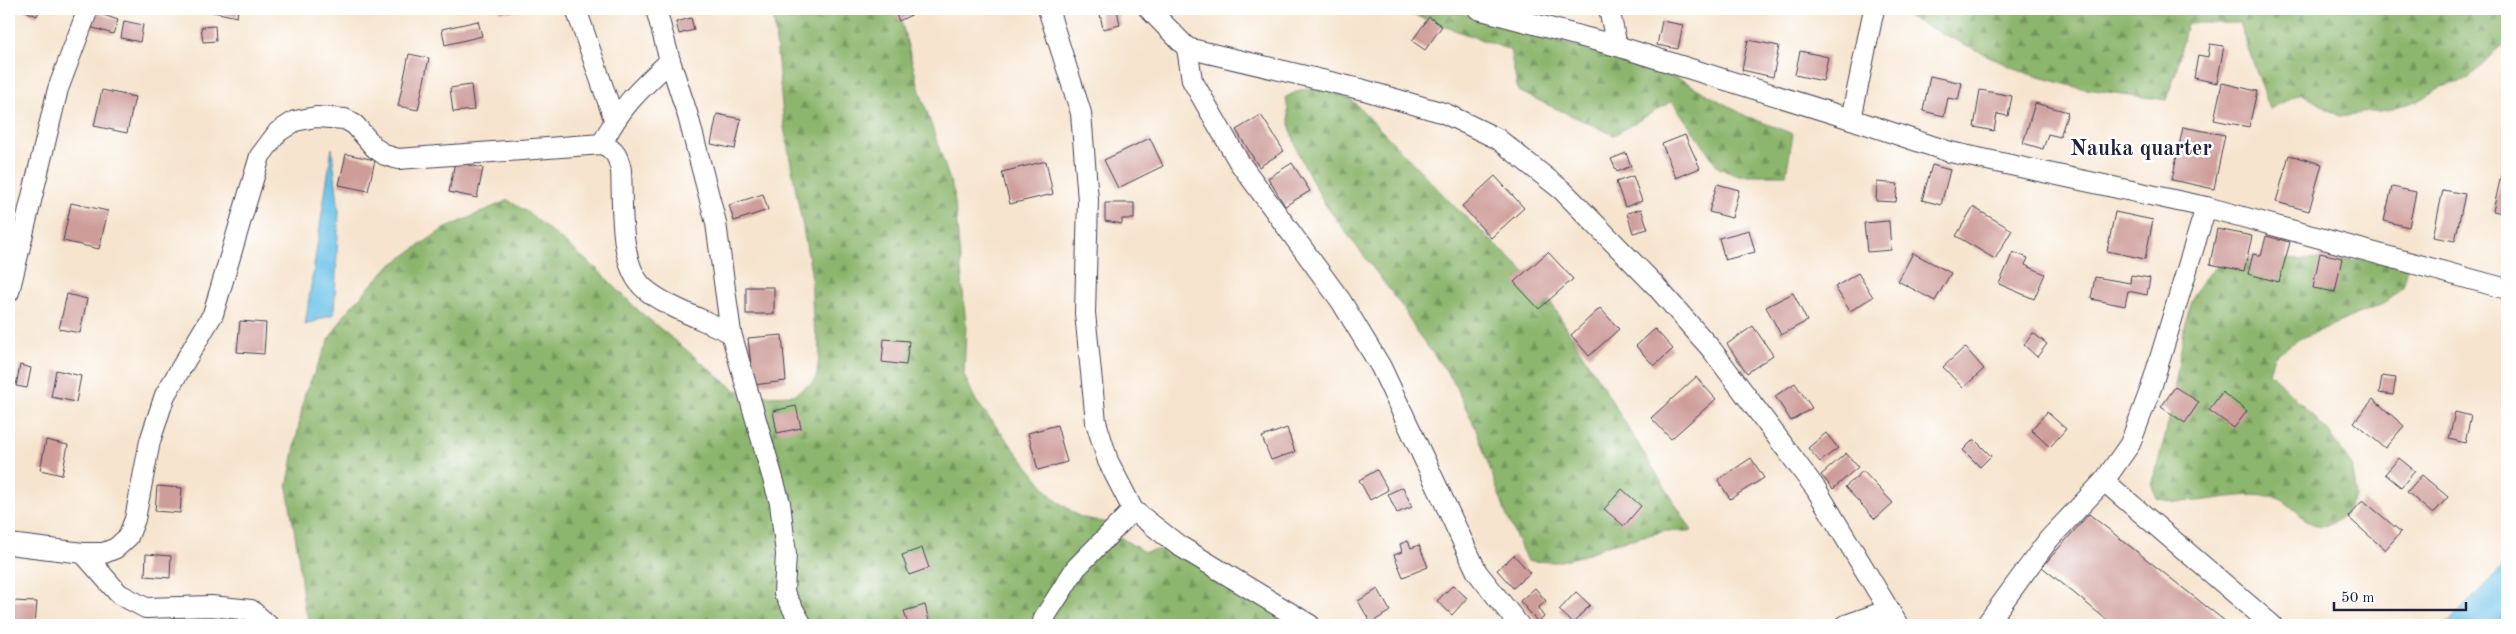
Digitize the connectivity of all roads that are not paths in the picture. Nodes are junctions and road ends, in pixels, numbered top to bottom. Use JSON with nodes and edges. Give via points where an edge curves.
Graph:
{"nodes":[{"id":1,"x":88,"y":9,"type":"edge"},
{"id":2,"x":576,"y":9,"type":"edge"},
{"id":3,"x":656,"y":9,"type":"edge"},
{"id":4,"x":1048,"y":9,"type":"edge"},
{"id":5,"x":1149,"y":9,"type":"edge"},
{"id":6,"x":1478,"y":9,"type":"edge"},
{"id":7,"x":1609,"y":9,"type":"edge"},
{"id":8,"x":1874,"y":9,"type":"edge"},
{"id":9,"x":1618,"y":46,"type":"junction"},
{"id":10,"x":1187,"y":48,"type":"junction"},
{"id":11,"x":670,"y":61,"type":"junction"},
{"id":12,"x":614,"y":119,"type":"junction"},
{"id":13,"x":1851,"y":119,"type":"junction"},
{"id":14,"x":602,"y":144,"type":"junction"},
{"id":15,"x":2206,"y":207,"type":"junction"},
{"id":16,"x":2507,"y":289,"type":"edge"},
{"id":17,"x":9,"y":292,"type":"edge"},
{"id":18,"x":731,"y":333,"type":"junction"},
{"id":19,"x":2104,"y":481,"type":"junction"},
{"id":20,"x":1133,"y":510,"type":"junction"},
{"id":21,"x":9,"y":544,"type":"edge"},
{"id":22,"x":83,"y":553,"type":"junction"},
{"id":23,"x":1894,"y":618,"type":"edge"},
{"id":24,"x":268,"y":625,"type":"edge"},
{"id":25,"x":802,"y":625,"type":"edge"},
{"id":26,"x":1042,"y":625,"type":"edge"},
{"id":27,"x":1310,"y":625,"type":"edge"},
{"id":28,"x":1519,"y":625,"type":"edge"},
{"id":29,"x":1846,"y":625,"type":"edge"},
{"id":30,"x":1986,"y":625,"type":"edge"},
{"id":31,"x":2272,"y":625,"type":"edge"}],
"edges":[{"from":1,"to":17,"type":"street","via":[[58,89]]},
{"from":2,"to":12,"type":"street"},
{"from":3,"to":11,"type":"street"},
{"from":4,"to":20,"type":"street","via":[[1082,113],[1088,200],[1085,313],[1096,422],[1108,461]]},
{"from":5,"to":10,"type":"street"},
{"from":6,"to":9,"type":"street"},
{"from":7,"to":9,"type":"street"},
{"from":8,"to":13,"type":"street"},
{"from":9,"to":13,"type":"street"},
{"from":10,"to":23,"type":"street","via":[[1444,112],[1498,139],[1563,191],[1655,285],[1712,350],[1816,489]]},
{"from":10,"to":28,"type":"street","via":[[1192,80],[1239,162],[1341,301],[1381,367],[1477,572]]},
{"from":11,"to":12,"type":"street"},
{"from":11,"to":18,"type":"street","via":[[716,223]]},
{"from":12,"to":14,"type":"street"},
{"from":13,"to":15,"type":"street","via":[[1950,152]]},
{"from":14,"to":18,"type":"street","via":[[613,149],[618,158],[626,253],[644,289]]},
{"from":14,"to":22,"type":"street","via":[[398,158],[375,148],[355,125],[345,119],[316,117],[296,121],[278,132],[260,156],[212,314],[165,395],[150,441],[128,537],[104,553]]},
{"from":15,"to":16,"type":"street"},
{"from":15,"to":19,"type":"street","via":[[2151,388],[2130,444]]},
{"from":18,"to":25,"type":"street","via":[[780,503],[786,554],[784,593]]},
{"from":19,"to":30,"type":"street","via":[[2049,539]]},
{"from":19,"to":31,"type":"street"},
{"from":20,"to":26,"type":"street","via":[[1076,568]]},
{"from":20,"to":27,"type":"street","via":[[1178,545]]},
{"from":21,"to":22,"type":"street"},
{"from":22,"to":24,"type":"street","via":[[120,594],[146,608],[211,606],[251,610]]},
{"from":23,"to":29,"type":"street"}]}
